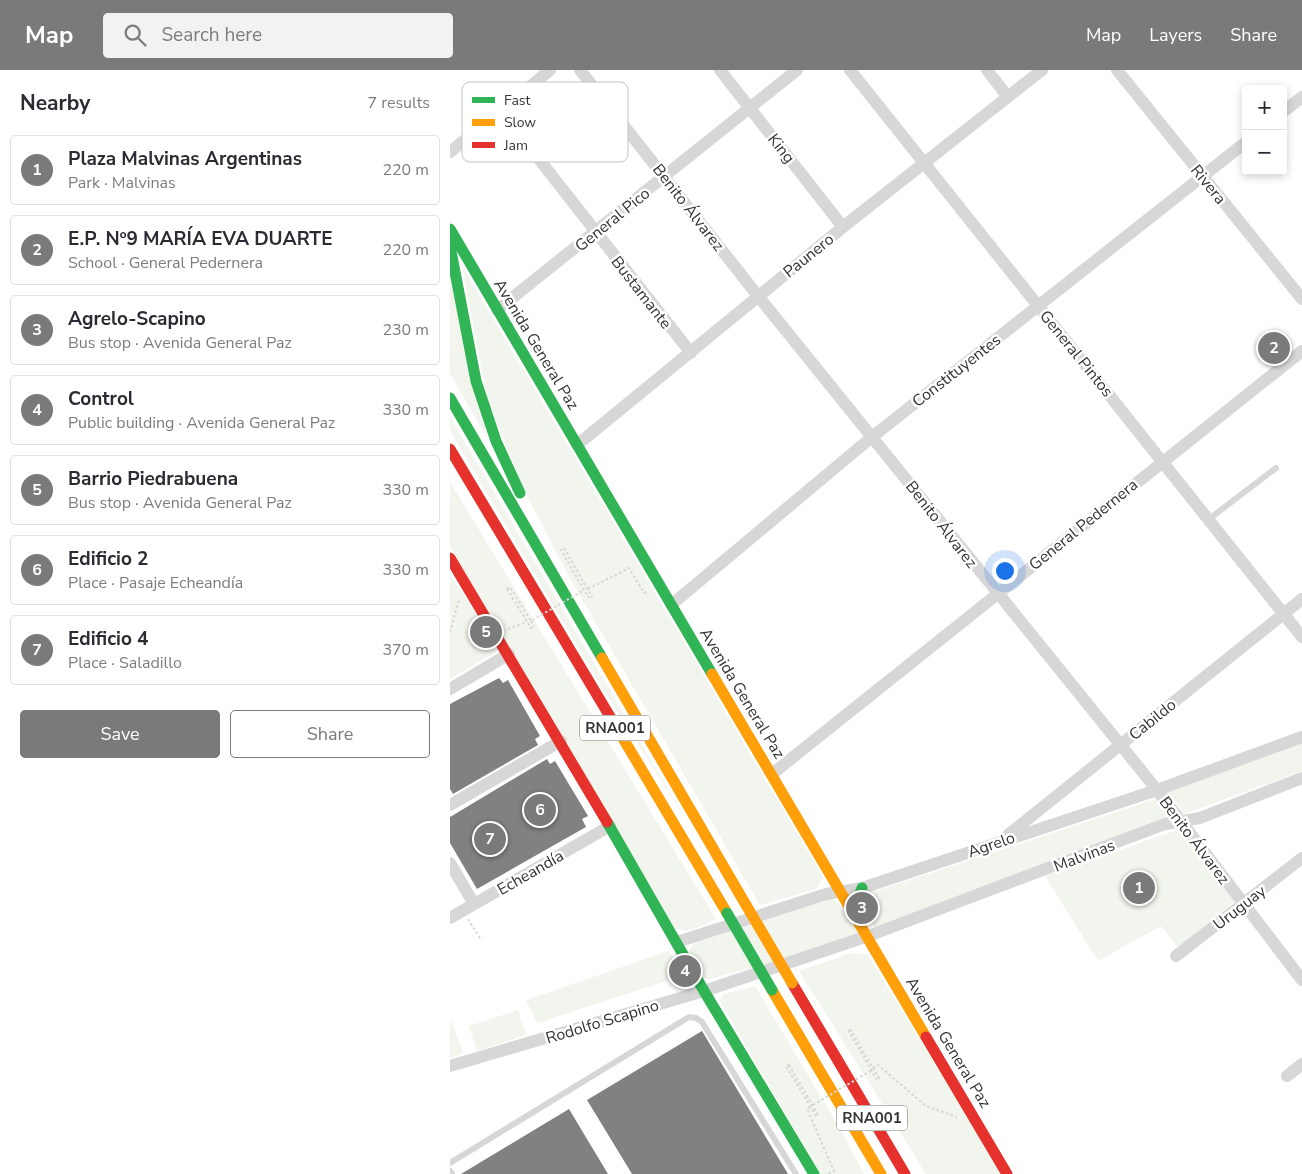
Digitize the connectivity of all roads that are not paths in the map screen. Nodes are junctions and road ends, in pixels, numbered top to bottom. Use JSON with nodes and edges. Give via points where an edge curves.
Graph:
{"nodes":[{"id":1,"x":580,"y":70,"type":"edge"},
{"id":2,"x":720,"y":70,"type":"edge"},
{"id":3,"x":797,"y":70,"type":"edge"},
{"id":4,"x":850,"y":70,"type":"edge"},
{"id":5,"x":987,"y":70,"type":"edge"},
{"id":6,"x":1042,"y":70,"type":"edge"},
{"id":7,"x":1117,"y":70,"type":"edge"},
{"id":8,"x":546,"y":72,"type":"edge"},
{"id":9,"x":535,"y":82,"type":"edge"},
{"id":10,"x":590,"y":82,"type":"edge"},
{"id":11,"x":1008,"y":97,"type":"junction"},
{"id":12,"x":1302,"y":97,"type":"edge"},
{"id":13,"x":750,"y":107,"type":"junction"},
{"id":14,"x":1287,"y":109,"type":"edge"},
{"id":15,"x":628,"y":130,"type":"edge"},
{"id":16,"x":462,"y":143,"type":"edge"},
{"id":17,"x":1242,"y":145,"type":"edge"},
{"id":18,"x":450,"y":152,"type":"edge"},
{"id":19,"x":541,"y":162,"type":"edge"},
{"id":20,"x":925,"y":164,"type":"junction"},
{"id":21,"x":665,"y":176,"type":"junction"},
{"id":22,"x":1203,"y":176,"type":"junction"},
{"id":23,"x":843,"y":227,"type":"junction"},
{"id":24,"x":450,"y":229,"type":"edge"},
{"id":25,"x":596,"y":233,"type":"junction"},
{"id":26,"x":450,"y":246,"type":"edge"},
{"id":27,"x":758,"y":296,"type":"junction"},
{"id":28,"x":1302,"y":299,"type":"edge"},
{"id":29,"x":1038,"y":305,"type":"junction"},
{"id":30,"x":497,"y":310,"type":"junction"},
{"id":31,"x":1302,"y":351,"type":"edge"},
{"id":32,"x":691,"y":353,"type":"junction"},
{"id":33,"x":450,"y":398,"type":"edge"},
{"id":34,"x":872,"y":436,"type":"junction"},
{"id":35,"x":578,"y":444,"type":"junction"},
{"id":36,"x":450,"y":449,"type":"edge"},
{"id":37,"x":1162,"y":460,"type":"junction"},
{"id":38,"x":450,"y":468,"type":"edge"},
{"id":39,"x":1276,"y":468,"type":"dead end"},
{"id":40,"x":1209,"y":519,"type":"junction"},
{"id":41,"x":505,"y":542,"type":"junction"},
{"id":42,"x":450,"y":558,"type":"edge"},
{"id":43,"x":553,"y":573,"type":"junction"},
{"id":44,"x":997,"y":594,"type":"junction"},
{"id":45,"x":1302,"y":599,"type":"edge"},
{"id":46,"x":672,"y":605,"type":"junction"},
{"id":47,"x":1283,"y":614,"type":"junction"},
{"id":48,"x":1302,"y":636,"type":"edge"},
{"id":49,"x":509,"y":654,"type":"junction"},
{"id":50,"x":450,"y":689,"type":"edge"},
{"id":51,"x":1302,"y":737,"type":"edge"},
{"id":52,"x":562,"y":741,"type":"junction"},
{"id":53,"x":1120,"y":744,"type":"junction"},
{"id":54,"x":772,"y":774,"type":"junction"},
{"id":55,"x":1302,"y":778,"type":"edge"},
{"id":56,"x":1157,"y":790,"type":"junction"},
{"id":57,"x":451,"y":803,"type":"edge"},
{"id":58,"x":1181,"y":820,"type":"junction"},
{"id":59,"x":610,"y":826,"type":"junction"},
{"id":60,"x":1002,"y":840,"type":"junction"},
{"id":61,"x":1302,"y":858,"type":"edge"},
{"id":62,"x":450,"y":863,"type":"edge"},
{"id":63,"x":862,"y":888,"type":"junction"},
{"id":64,"x":841,"y":892,"type":"junction"},
{"id":65,"x":474,"y":904,"type":"junction"},
{"id":66,"x":1243,"y":904,"type":"junction"},
{"id":67,"x":853,"y":913,"type":"junction"},
{"id":68,"x":450,"y":918,"type":"edge"},
{"id":69,"x":868,"y":936,"type":"junction"},
{"id":70,"x":677,"y":942,"type":"junction"},
{"id":71,"x":1176,"y":956,"type":"dead end"},
{"id":72,"x":1302,"y":980,"type":"edge"},
{"id":73,"x":704,"y":991,"type":"junction"},
{"id":74,"x":839,"y":1062,"type":"junction"},
{"id":75,"x":1302,"y":1064,"type":"edge"},
{"id":76,"x":450,"y":1066,"type":"edge"},
{"id":77,"x":1287,"y":1076,"type":"dead end"},
{"id":78,"x":852,"y":1124,"type":"junction"},
{"id":79,"x":450,"y":1163,"type":"edge"},
{"id":80,"x":450,"y":1171,"type":"edge"},
{"id":81,"x":452,"y":1174,"type":"edge"},
{"id":82,"x":796,"y":1174,"type":"edge"},
{"id":83,"x":814,"y":1174,"type":"edge"},
{"id":84,"x":873,"y":1174,"type":"edge"},
{"id":85,"x":881,"y":1174,"type":"edge"},
{"id":86,"x":905,"y":1174,"type":"edge"},
{"id":87,"x":918,"y":1174,"type":"edge"},
{"id":88,"x":1006,"y":1174,"type":"edge"}],
"edges":[{"from":1,"to":10,"type":"street","name":"Benito Álvarez"},
{"from":2,"to":13,"type":"street","name":"King"},
{"from":3,"to":13,"type":"street","name":"General Pico"},
{"from":4,"to":20,"type":"street","name":"General Pintos"},
{"from":5,"to":11,"type":"street"},
{"from":6,"to":11,"type":"street","name":"Paunero"},
{"from":7,"to":22,"type":"street","name":"Rivera"},
{"from":8,"to":9,"type":"street"},
{"from":11,"to":20,"type":"street","name":"Paunero"},
{"from":12,"to":14,"type":"street"},
{"from":13,"to":21,"type":"street","name":"General Pico"},
{"from":13,"to":23,"type":"street","name":"King"},
{"from":15,"to":21,"type":"street","name":"Benito Álvarez"},
{"from":16,"to":18,"type":"street"},
{"from":17,"to":22,"type":"street","name":"Constituyentes"},
{"from":19,"to":25,"type":"street","name":"Bustamante"},
{"from":20,"to":23,"type":"street","name":"Paunero"},
{"from":20,"to":29,"type":"street","name":"General Pintos"},
{"from":21,"to":25,"type":"street","name":"General Pico"},
{"from":21,"to":27,"type":"street","name":"Benito Álvarez"},
{"from":22,"to":28,"type":"street","name":"Rivera"},
{"from":22,"to":29,"type":"street","name":"Constituyentes"},
{"from":23,"to":27,"type":"street","name":"Paunero"},
{"from":24,"to":30,"type":"main road","name":"Avenida General Paz"},
{"from":25,"to":30,"type":"street","name":"General Pico"},
{"from":25,"to":32,"type":"street","name":"Bustamante"},
{"from":26,"to":43,"type":"main road","via":[[470,356],[486,413]]},
{"from":27,"to":32,"type":"street","name":"Paunero"},
{"from":27,"to":34,"type":"street","name":"Benito Álvarez"},
{"from":29,"to":34,"type":"street","name":"Constituyentes"},
{"from":29,"to":37,"type":"street","name":"General Pintos"},
{"from":30,"to":35,"type":"main road","name":"Avenida General Paz"},
{"from":31,"to":37,"type":"street","name":"General Pedernera"},
{"from":32,"to":35,"type":"street","name":"Paunero"},
{"from":33,"to":43,"type":"main road","number":"RNA001"},
{"from":34,"to":44,"type":"street","name":"Benito Álvarez"},
{"from":34,"to":46,"type":"street","name":"Constituyentes"},
{"from":35,"to":46,"type":"main road","name":"Avenida General Paz"},
{"from":36,"to":41,"type":"main road","number":"RNA001"},
{"from":37,"to":40,"type":"street","name":"General Pintos"},
{"from":37,"to":44,"type":"street","name":"General Pedernera"},
{"from":38,"to":41,"type":"main road"},
{"from":39,"to":40,"type":"lane"},
{"from":40,"to":47,"type":"street","name":"General Pintos"},
{"from":41,"to":78,"type":"main road","number":"RNA001","bridge":true},
{"from":42,"to":49,"type":"main road"},
{"from":43,"to":74,"type":"main road","number":"RNA001","bridge":true},
{"from":44,"to":53,"type":"street","name":"Benito Álvarez"},
{"from":44,"to":54,"type":"street","name":"General Pedernera"},
{"from":45,"to":47,"type":"street","name":"Cabildo"},
{"from":46,"to":54,"type":"main road","name":"Avenida General Paz"},
{"from":47,"to":48,"type":"street","name":"General Pintos"},
{"from":47,"to":53,"type":"street","name":"Cabildo"},
{"from":49,"to":50,"type":"street"},
{"from":49,"to":52,"type":"main road"},
{"from":51,"to":56,"type":"street","name":"Agrelo"},
{"from":52,"to":57,"type":"street"},
{"from":52,"to":59,"type":"main road"},
{"from":53,"to":56,"type":"street","name":"Benito Álvarez"},
{"from":53,"to":60,"type":"street","name":"Cabildo"},
{"from":54,"to":64,"type":"main road","name":"Avenida General Paz"},
{"from":55,"to":58,"type":"street","name":"Malvinas","via":[[1200,818]]},
{"from":56,"to":58,"type":"street","name":"Benito Álvarez"},
{"from":56,"to":60,"type":"street","name":"Agrelo"},
{"from":58,"to":66,"type":"street","name":"Benito Álvarez"},
{"from":58,"to":69,"type":"street","name":"Malvinas"},
{"from":59,"to":65,"type":"street","name":"Echeandía"},
{"from":59,"to":70,"type":"main road"},
{"from":60,"to":63,"type":"street","name":"Agrelo"},
{"from":61,"to":66,"type":"street","name":"Uruguay"},
{"from":62,"to":65,"type":"street"},
{"from":63,"to":64,"type":"street","name":"Agrelo"},
{"from":63,"to":67,"type":"main road"},
{"from":64,"to":67,"type":"main road","name":"Avenida General Paz"},
{"from":64,"to":70,"type":"street","name":"Agrelo"},
{"from":65,"to":68,"type":"street","name":"Echeandía"},
{"from":66,"to":71,"type":"street","name":"Uruguay"},
{"from":66,"to":72,"type":"street","name":"Benito Álvarez"},
{"from":67,"to":69,"type":"main road","name":"Avenida General Paz"},
{"from":69,"to":73,"type":"street","name":"Rodolfo Scapino"},
{"from":69,"to":88,"type":"main road","name":"Avenida General Paz"},
{"from":70,"to":73,"type":"main road"},
{"from":73,"to":76,"type":"street","name":"Rodolfo Scapino"},
{"from":73,"to":83,"type":"main road"},
{"from":74,"to":86,"type":"main road","number":"RNA001"},
{"from":74,"to":87,"type":"main road"},
{"from":75,"to":77,"type":"street"},
{"from":78,"to":84,"type":"main road"},
{"from":78,"to":85,"type":"main road","number":"RNA001"},
{"from":79,"to":82,"type":"lane","via":[[689,1017],[702,1022]]},
{"from":80,"to":81,"type":"lane"}]}
